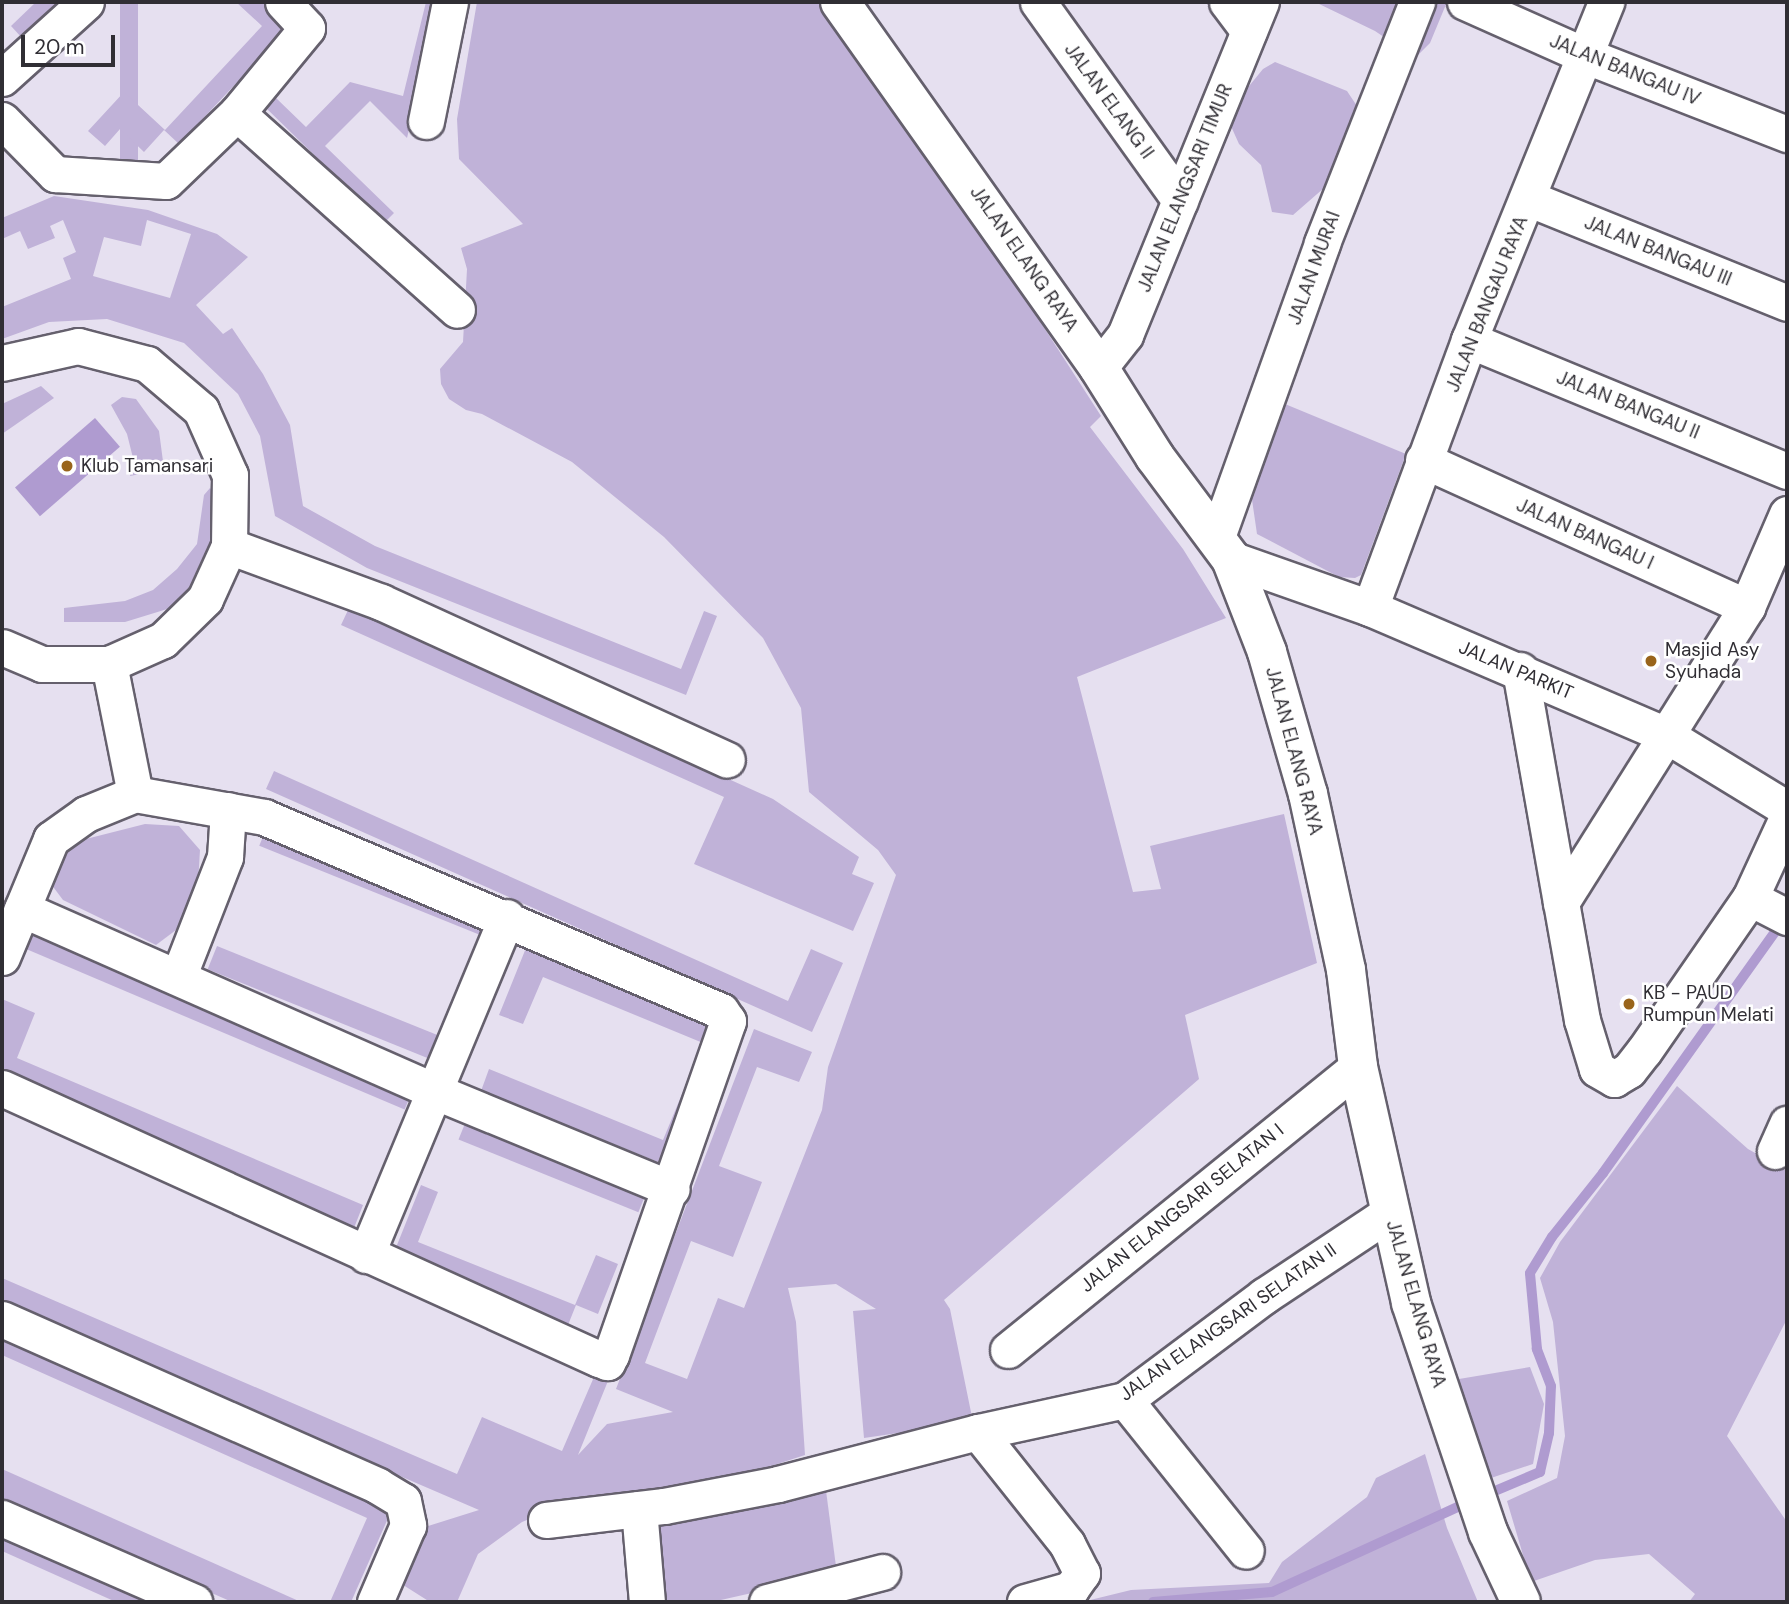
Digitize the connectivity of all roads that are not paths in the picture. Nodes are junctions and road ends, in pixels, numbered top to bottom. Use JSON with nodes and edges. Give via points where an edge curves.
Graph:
{"nodes":[{"id":1,"x":86,"y":2,"type":"edge"},
{"id":2,"x":283,"y":2,"type":"edge"},
{"id":3,"x":450,"y":2,"type":"edge"},
{"id":4,"x":840,"y":2,"type":"edge"},
{"id":5,"x":1038,"y":2,"type":"edge"},
{"id":6,"x":1227,"y":2,"type":"edge"},
{"id":7,"x":1417,"y":2,"type":"edge"},
{"id":8,"x":1465,"y":2,"type":"edge"},
{"id":9,"x":1606,"y":2,"type":"edge"},
{"id":10,"x":1255,"y":17,"type":"edge"},
{"id":11,"x":1584,"y":55,"type":"junction"},
{"id":12,"x":2,"y":78,"type":"edge"},
{"id":13,"x":237,"y":113,"type":"junction"},
{"id":14,"x":2,"y":120,"type":"edge"},
{"id":15,"x":426,"y":121,"type":"dead end"},
{"id":16,"x":1787,"y":134,"type":"edge"},
{"id":17,"x":1530,"y":199,"type":"junction"},
{"id":18,"x":1180,"y":200,"type":"junction"},
{"id":19,"x":1787,"y":303,"type":"edge"},
{"id":20,"x":457,"y":310,"type":"dead end"},
{"id":21,"x":1469,"y":340,"type":"junction"},
{"id":22,"x":2,"y":363,"type":"edge"},
{"id":23,"x":1099,"y":368,"type":"junction"},
{"id":24,"x":1423,"y":460,"type":"junction"},
{"id":25,"x":1787,"y":471,"type":"edge"},
{"id":26,"x":1787,"y":514,"type":"edge"},
{"id":27,"x":229,"y":546,"type":"junction"},
{"id":28,"x":1224,"y":548,"type":"junction"},
{"id":29,"x":1747,"y":607,"type":"junction"},
{"id":30,"x":1370,"y":608,"type":"junction"},
{"id":31,"x":2,"y":648,"type":"edge"},
{"id":32,"x":109,"y":664,"type":"junction"},
{"id":33,"x":1520,"y":670,"type":"junction"},
{"id":34,"x":1666,"y":735,"type":"junction"},
{"id":35,"x":727,"y":760,"type":"dead end"},
{"id":36,"x":135,"y":794,"type":"junction"},
{"id":37,"x":1787,"y":809,"type":"edge"},
{"id":38,"x":228,"y":810,"type":"junction"},
{"id":39,"x":1787,"y":818,"type":"edge"},
{"id":40,"x":1561,"y":902,"type":"junction"},
{"id":41,"x":1768,"y":907,"type":"edge"},
{"id":42,"x":22,"y":909,"type":"junction"},
{"id":43,"x":507,"y":917,"type":"junction"},
{"id":44,"x":2,"y":957,"type":"edge"},
{"id":45,"x":178,"y":975,"type":"junction"},
{"id":46,"x":1358,"y":1067,"type":"junction"},
{"id":47,"x":2,"y":1088,"type":"edge"},
{"id":48,"x":434,"y":1091,"type":"junction"},
{"id":49,"x":672,"y":1189,"type":"junction"},
{"id":50,"x":1389,"y":1213,"type":"junction"},
{"id":51,"x":366,"y":1255,"type":"junction"},
{"id":52,"x":2,"y":1319,"type":"edge"},
{"id":53,"x":1008,"y":1350,"type":"dead end"},
{"id":54,"x":1125,"y":1400,"type":"junction"},
{"id":55,"x":978,"y":1432,"type":"junction"},
{"id":56,"x":639,"y":1509,"type":"junction"},
{"id":57,"x":2,"y":1518,"type":"edge"},
{"id":58,"x":546,"y":1520,"type":"dead end"},
{"id":59,"x":1246,"y":1551,"type":"dead end"},
{"id":60,"x":882,"y":1572,"type":"dead end"},
{"id":61,"x":194,"y":1602,"type":"edge"},
{"id":62,"x":375,"y":1602,"type":"edge"},
{"id":63,"x":647,"y":1602,"type":"edge"},
{"id":64,"x":767,"y":1602,"type":"edge"},
{"id":65,"x":1025,"y":1602,"type":"edge"},
{"id":66,"x":1521,"y":1602,"type":"edge"}],
"edges":[{"from":1,"to":12,"type":"street"},
{"from":2,"to":13,"type":"street","via":[[307,28]]},
{"from":3,"to":15,"type":"street"},
{"from":4,"to":23,"type":"main road","name":"JALAN ELANG RAYA"},
{"from":5,"to":18,"type":"street","name":"JALAN ELANG II"},
{"from":6,"to":10,"type":"street"},
{"from":7,"to":28,"type":"street","name":"JALAN MURAI","via":[[1322,243]]},
{"from":8,"to":11,"type":"street","name":"JALAN BANGAU IV"},
{"from":9,"to":11,"type":"street","name":"JALAN BANGAU RAYA"},
{"from":10,"to":18,"type":"street","name":"JALAN ELANGSARI TIMUR"},
{"from":11,"to":16,"type":"street","name":"JALAN BANGAU IV"},
{"from":11,"to":17,"type":"street","name":"JALAN BANGAU RAYA"},
{"from":13,"to":14,"type":"street","via":[[166,181],[55,174]]},
{"from":13,"to":20,"type":"street"},
{"from":17,"to":19,"type":"street","name":"JALAN BANGAU III"},
{"from":17,"to":21,"type":"street","name":"JALAN BANGAU RAYA"},
{"from":18,"to":23,"type":"street","name":"JALAN ELANGSARI TIMUR","via":[[1125,335]]},
{"from":21,"to":24,"type":"street","name":"JALAN BANGAU RAYA"},
{"from":21,"to":25,"type":"street","name":"JALAN BANGAU II"},
{"from":22,"to":27,"type":"street","via":[[78,346],[147,364],[201,410],[230,475]]},
{"from":23,"to":28,"type":"main road","name":"JALAN ELANG RAYA","via":[[1155,457]]},
{"from":24,"to":29,"type":"street","name":"JALAN BANGAU I"},
{"from":24,"to":30,"type":"street","name":"JALAN BANGAU RAYA"},
{"from":26,"to":29,"type":"street"},
{"from":27,"to":32,"type":"street","via":[[205,599],[163,640]]},
{"from":27,"to":35,"type":"street","via":[[381,602]]},
{"from":28,"to":30,"type":"street","name":"JALAN PARKIT"},
{"from":28,"to":46,"type":"main road","name":"JALAN ELANG RAYA","via":[[1267,653],[1308,794],[1346,970]]},
{"from":29,"to":34,"type":"street"},
{"from":30,"to":33,"type":"street","name":"JALAN PARKIT"},
{"from":31,"to":32,"type":"street","via":[[42,664]]},
{"from":32,"to":36,"type":"street"},
{"from":33,"to":34,"type":"street","name":"JALAN PARKIT"},
{"from":33,"to":40,"type":"street"},
{"from":34,"to":37,"type":"street","name":"JALAN PARKIT"},
{"from":34,"to":40,"type":"street"},
{"from":36,"to":38,"type":"street"},
{"from":36,"to":42,"type":"street","via":[[86,814],[51,839]]},
{"from":38,"to":43,"type":"street","via":[[264,817]]},
{"from":38,"to":45,"type":"street","via":[[225,857]]},
{"from":39,"to":41,"type":"street"},
{"from":40,"to":41,"type":"street","via":[[1582,1020],[1597,1069],[1614,1079],[1629,1070]]},
{"from":42,"to":44,"type":"street"},
{"from":42,"to":45,"type":"street"},
{"from":43,"to":48,"type":"street"},
{"from":43,"to":49,"type":"street","via":[[721,1011],[728,1021]]},
{"from":45,"to":48,"type":"street"},
{"from":46,"to":50,"type":"main road","name":"JALAN ELANG RAYA"},
{"from":46,"to":53,"type":"street","name":"JALAN ELANGSARI SELATAN I"},
{"from":47,"to":51,"type":"street"},
{"from":48,"to":49,"type":"street"},
{"from":48,"to":51,"type":"street"},
{"from":49,"to":51,"type":"street","via":[[607,1362]]},
{"from":50,"to":54,"type":"street","name":"JALAN ELANGSARI SELATAN II","via":[[1264,1296]]},
{"from":50,"to":66,"type":"main road","name":"JALAN ELANG RAYA","via":[[1411,1303],[1488,1532]]},
{"from":52,"to":62,"type":"street","via":[[377,1486],[402,1502],[408,1525]]},
{"from":54,"to":55,"type":"street","name":"JALAN ELANGSARI SELATAN II"},
{"from":54,"to":59,"type":"street"},
{"from":55,"to":56,"type":"street","name":"JALAN ELANGSARI SELATAN II","via":[[778,1484]]},
{"from":55,"to":65,"type":"street","via":[[1067,1544],[1082,1573],[1070,1588]]},
{"from":56,"to":58,"type":"street","name":"JALAN ELANGSARI SELATAN II"},
{"from":56,"to":63,"type":"street"},
{"from":57,"to":61,"type":"street"},
{"from":60,"to":64,"type":"street"}]}
